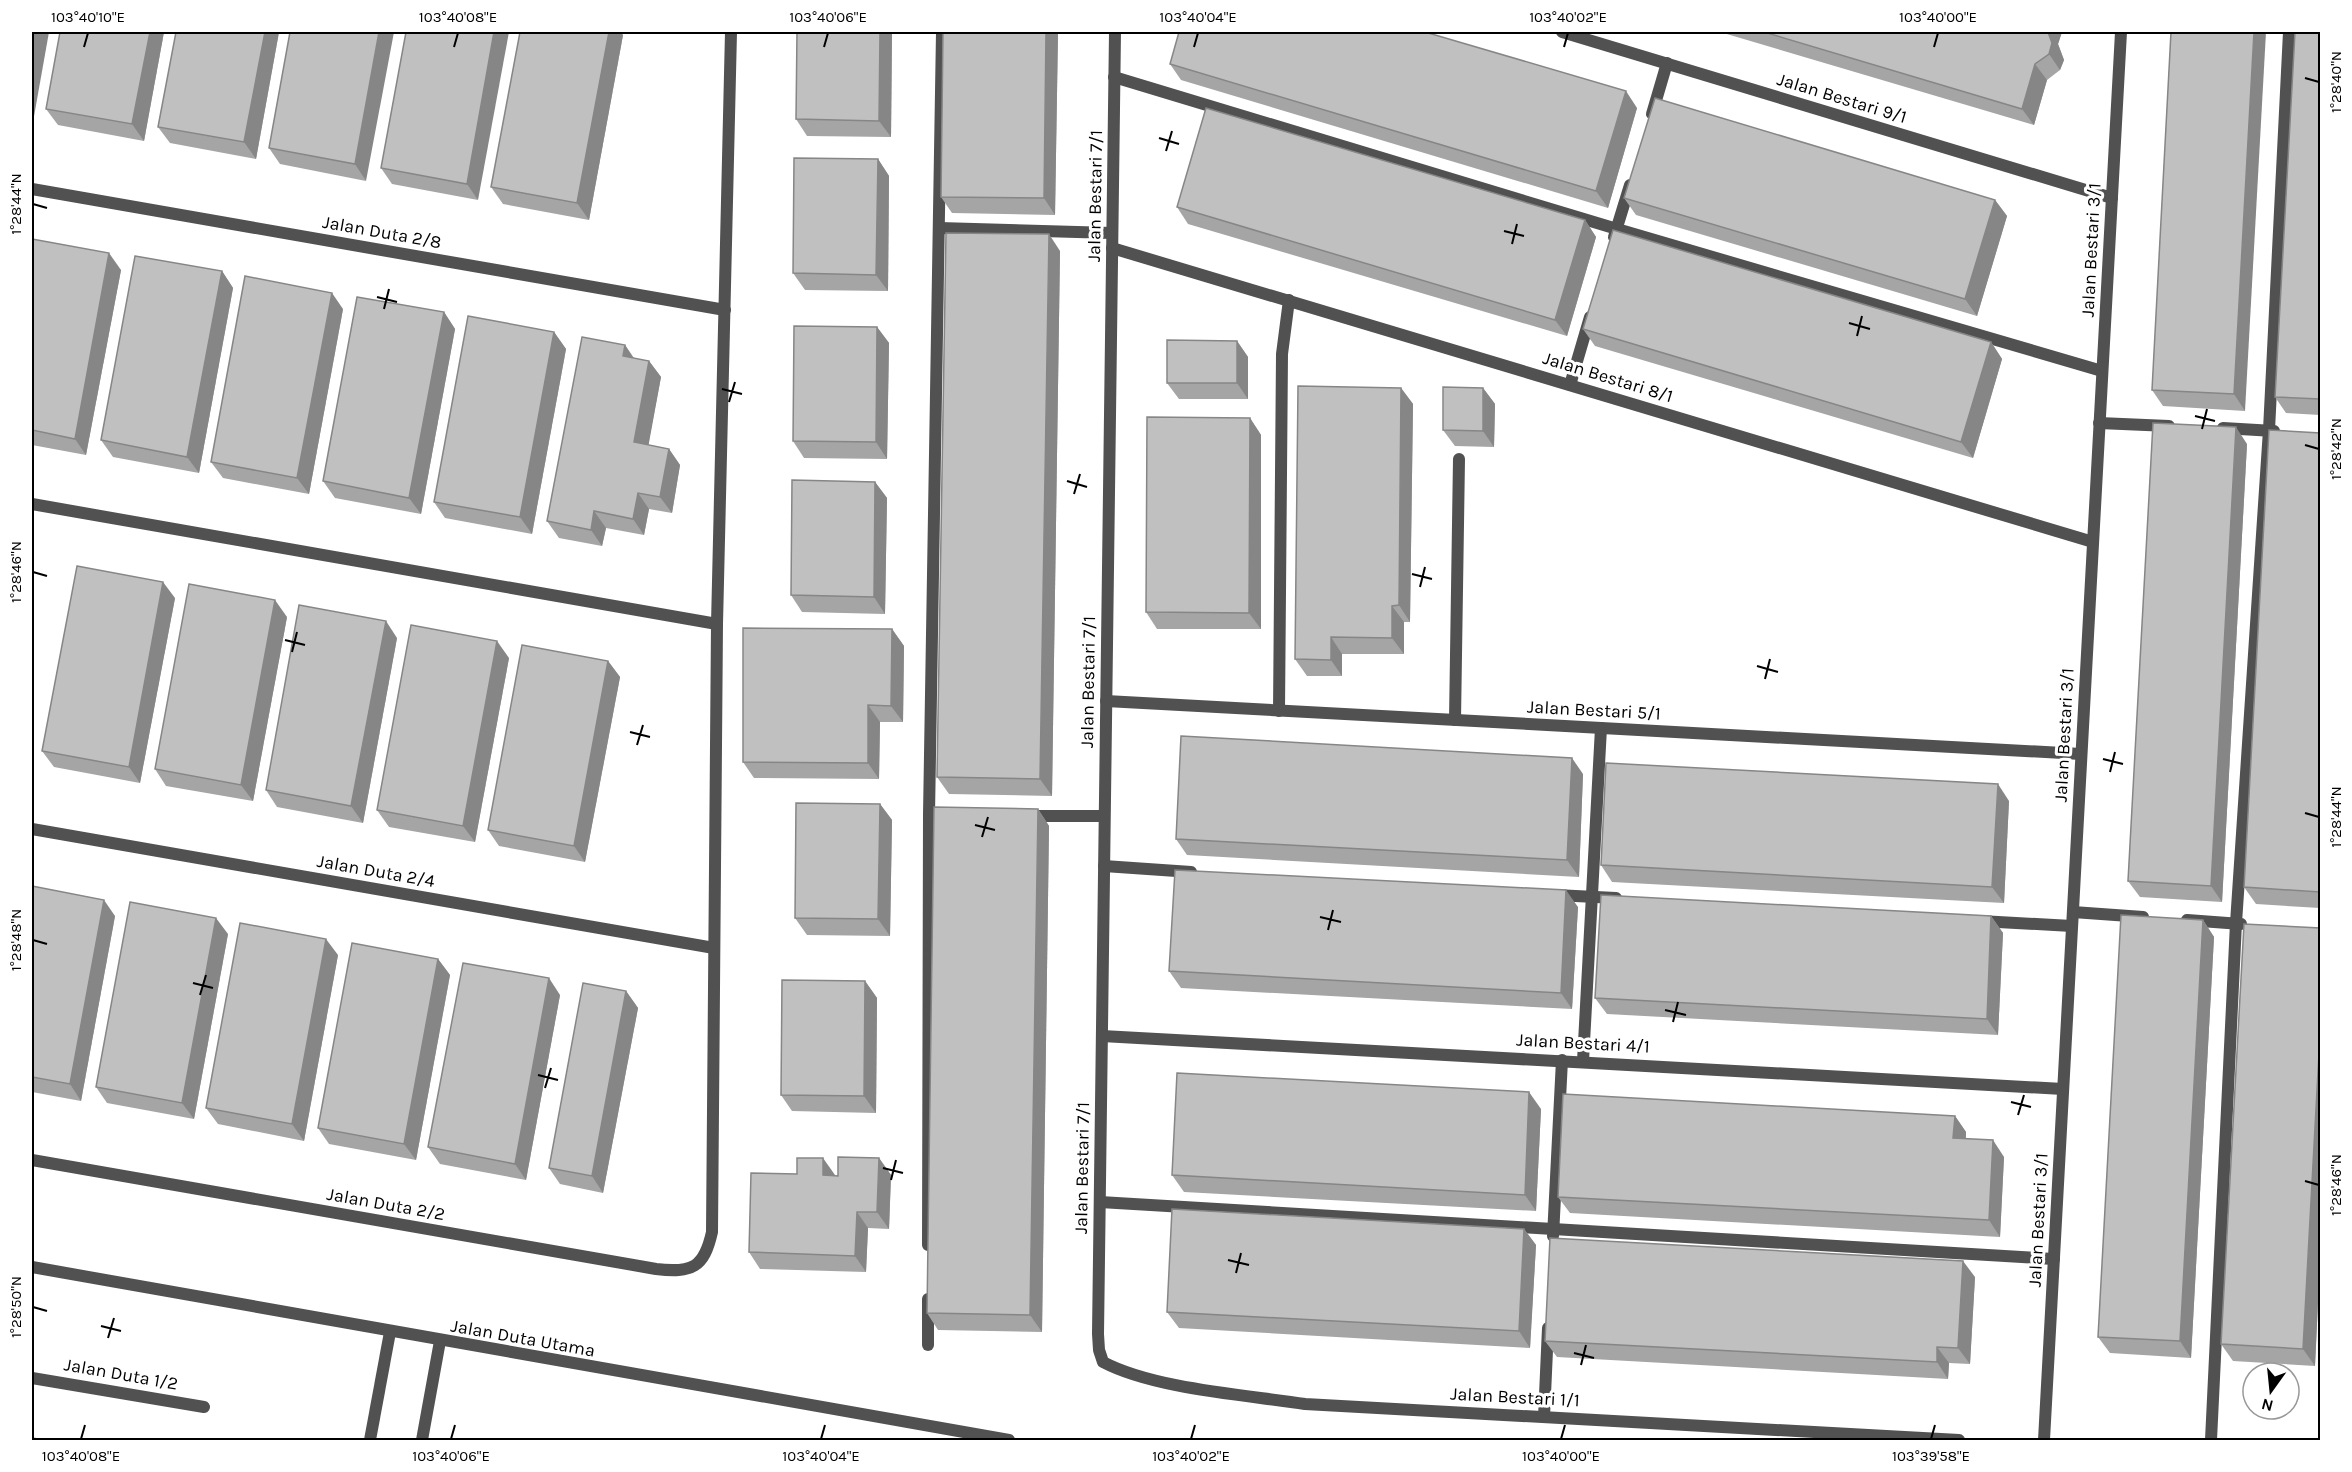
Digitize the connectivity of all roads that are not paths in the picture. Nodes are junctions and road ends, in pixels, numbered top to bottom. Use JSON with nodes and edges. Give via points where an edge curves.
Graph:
{"nodes":[{"id":1,"x":731,"y":32,"type":"edge"},
{"id":2,"x":942,"y":32,"type":"edge"},
{"id":3,"x":1115,"y":32,"type":"edge"},
{"id":4,"x":1562,"y":32,"type":"edge"},
{"id":5,"x":2121,"y":32,"type":"edge"},
{"id":6,"x":2289,"y":32,"type":"edge"},
{"id":7,"x":1577,"y":34,"type":"edge"},
{"id":8,"x":1667,"y":63,"type":"junction"},
{"id":9,"x":1114,"y":77,"type":"junction"},
{"id":10,"x":1647,"y":130,"type":"edge"},
{"id":11,"x":1634,"y":174,"type":"edge"},
{"id":12,"x":32,"y":189,"type":"edge"},
{"id":13,"x":2112,"y":198,"type":"junction"},
{"id":14,"x":939,"y":228,"type":"junction"},
{"id":15,"x":1617,"y":229,"type":"junction"},
{"id":16,"x":1112,"y":233,"type":"junction"},
{"id":17,"x":1112,"y":248,"type":"junction"},
{"id":18,"x":1610,"y":251,"type":"edge"},
{"id":19,"x":1289,"y":300,"type":"junction"},
{"id":20,"x":1593,"y":307,"type":"edge"},
{"id":21,"x":725,"y":310,"type":"junction"},
{"id":22,"x":2102,"y":370,"type":"junction"},
{"id":23,"x":1570,"y":385,"type":"junction"},
{"id":24,"x":2099,"y":423,"type":"junction"},
{"id":25,"x":2178,"y":426,"type":"edge"},
{"id":26,"x":2212,"y":428,"type":"edge"},
{"id":27,"x":2269,"y":430,"type":"junction"},
{"id":28,"x":2289,"y":431,"type":"edge"},
{"id":29,"x":1459,"y":459,"type":"dead end"},
{"id":30,"x":32,"y":504,"type":"edge"},
{"id":31,"x":2093,"y":542,"type":"junction"},
{"id":32,"x":717,"y":624,"type":"junction"},
{"id":33,"x":1106,"y":701,"type":"junction"},
{"id":34,"x":1279,"y":711,"type":"junction"},
{"id":35,"x":1455,"y":720,"type":"junction"},
{"id":36,"x":1601,"y":728,"type":"junction"},
{"id":37,"x":2081,"y":754,"type":"junction"},
{"id":38,"x":1011,"y":815,"type":"edge"},
{"id":39,"x":1104,"y":816,"type":"junction"},
{"id":40,"x":32,"y":829,"type":"edge"},
{"id":41,"x":1104,"y":866,"type":"junction"},
{"id":42,"x":1199,"y":872,"type":"edge"},
{"id":43,"x":1545,"y":894,"type":"edge"},
{"id":44,"x":1592,"y":897,"type":"junction"},
{"id":45,"x":1628,"y":899,"type":"edge"},
{"id":46,"x":2073,"y":912,"type":"junction"},
{"id":47,"x":2154,"y":918,"type":"edge"},
{"id":48,"x":2178,"y":919,"type":"edge"},
{"id":49,"x":1967,"y":920,"type":"edge"},
{"id":50,"x":2236,"y":923,"type":"junction"},
{"id":51,"x":2257,"y":925,"type":"edge"},
{"id":52,"x":2072,"y":926,"type":"junction"},
{"id":53,"x":714,"y":948,"type":"junction"},
{"id":54,"x":1102,"y":1035,"type":"junction"},
{"id":55,"x":1562,"y":1060,"type":"junction"},
{"id":56,"x":1583,"y":1061,"type":"junction"},
{"id":57,"x":2063,"y":1089,"type":"junction"},
{"id":58,"x":32,"y":1160,"type":"edge"},
{"id":59,"x":1100,"y":1202,"type":"junction"},
{"id":60,"x":1553,"y":1229,"type":"junction"},
{"id":61,"x":1552,"y":1253,"type":"edge"},
{"id":62,"x":2054,"y":1259,"type":"junction"},
{"id":63,"x":928,"y":1262,"type":"edge"},
{"id":64,"x":32,"y":1267,"type":"edge"},
{"id":65,"x":928,"y":1286,"type":"edge"},
{"id":66,"x":1549,"y":1311,"type":"edge"},
{"id":67,"x":390,"y":1332,"type":"junction"},
{"id":68,"x":1098,"y":1334,"type":"joint"},
{"id":69,"x":440,"y":1341,"type":"junction"},
{"id":70,"x":928,"y":1345,"type":"dead end"},
{"id":71,"x":32,"y":1377,"type":"edge"},
{"id":72,"x":204,"y":1407,"type":"dead end"},
{"id":73,"x":1544,"y":1417,"type":"junction"},
{"id":74,"x":370,"y":1440,"type":"edge"},
{"id":75,"x":422,"y":1440,"type":"edge"},
{"id":76,"x":1009,"y":1440,"type":"edge"},
{"id":77,"x":1959,"y":1440,"type":"edge"},
{"id":78,"x":2044,"y":1440,"type":"edge"},
{"id":79,"x":2211,"y":1440,"type":"edge"}],
"edges":[{"from":1,"to":21,"type":"street"},
{"from":2,"to":14,"type":"street"},
{"from":3,"to":9,"type":"street","name":"Jalan Bestari 7/1"},
{"from":4,"to":7,"type":"street","name":"Jalan Bestari 9/1"},
{"from":5,"to":13,"type":"street","name":"Jalan Bestari 3/1"},
{"from":6,"to":27,"type":"street"},
{"from":7,"to":8,"type":"street","name":"Jalan Bestari 9/1"},
{"from":8,"to":10,"type":"street"},
{"from":8,"to":13,"type":"street","name":"Jalan Bestari 9/1"},
{"from":9,"to":15,"type":"street"},
{"from":9,"to":16,"type":"street","name":"Jalan Bestari 7/1"},
{"from":11,"to":15,"type":"street"},
{"from":12,"to":21,"type":"street","name":"Jalan Duta 2/8"},
{"from":13,"to":22,"type":"street","name":"Jalan Bestari 3/1"},
{"from":14,"to":16,"type":"street"},
{"from":14,"to":63,"type":"street"},
{"from":15,"to":18,"type":"street"},
{"from":15,"to":22,"type":"street"},
{"from":16,"to":17,"type":"street","name":"Jalan Bestari 7/1"},
{"from":17,"to":19,"type":"street","name":"Jalan Bestari 8/1"},
{"from":17,"to":33,"type":"street","name":"Jalan Bestari 7/1"},
{"from":19,"to":23,"type":"street","name":"Jalan Bestari 8/1"},
{"from":19,"to":34,"type":"street","via":[[1282,354]]},
{"from":20,"to":23,"type":"street"},
{"from":21,"to":32,"type":"street"},
{"from":22,"to":24,"type":"street","name":"Jalan Bestari 3/1"},
{"from":23,"to":31,"type":"street","name":"Jalan Bestari 8/1"},
{"from":24,"to":25,"type":"street"},
{"from":24,"to":31,"type":"street","name":"Jalan Bestari 3/1"},
{"from":26,"to":27,"type":"street"},
{"from":27,"to":28,"type":"street"},
{"from":27,"to":50,"type":"street"},
{"from":29,"to":35,"type":"street"},
{"from":30,"to":32,"type":"street"},
{"from":31,"to":37,"type":"street","name":"Jalan Bestari 3/1"},
{"from":32,"to":53,"type":"street"},
{"from":33,"to":34,"type":"street","name":"Jalan Bestari 5/1"},
{"from":33,"to":39,"type":"street","name":"Jalan Bestari 7/1"},
{"from":34,"to":35,"type":"street","name":"Jalan Bestari 5/1"},
{"from":35,"to":36,"type":"street","name":"Jalan Bestari 5/1"},
{"from":36,"to":37,"type":"street","name":"Jalan Bestari 5/1"},
{"from":36,"to":44,"type":"street"},
{"from":37,"to":46,"type":"street","name":"Jalan Bestari 3/1"},
{"from":38,"to":39,"type":"street"},
{"from":39,"to":41,"type":"street","name":"Jalan Bestari 7/1"},
{"from":40,"to":53,"type":"street","name":"Jalan Duta 2/4"},
{"from":41,"to":42,"type":"street"},
{"from":41,"to":54,"type":"street","name":"Jalan Bestari 7/1"},
{"from":43,"to":44,"type":"street"},
{"from":44,"to":45,"type":"street"},
{"from":44,"to":56,"type":"street"},
{"from":46,"to":47,"type":"street"},
{"from":46,"to":52,"type":"street","name":"Jalan Bestari 3/1"},
{"from":48,"to":50,"type":"street"},
{"from":49,"to":52,"type":"street"},
{"from":50,"to":51,"type":"street"},
{"from":50,"to":79,"type":"street"},
{"from":52,"to":57,"type":"street","name":"Jalan Bestari 3/1"},
{"from":53,"to":58,"type":"street","name":"Jalan Duta 2/2","via":[[712,1232],[708,1251],[698,1265],[678,1271],[656,1269]]},
{"from":54,"to":55,"type":"street","name":"Jalan Bestari 4/1"},
{"from":54,"to":59,"type":"street","name":"Jalan Bestari 7/1"},
{"from":55,"to":56,"type":"street","name":"Jalan Bestari 4/1"},
{"from":55,"to":60,"type":"street"},
{"from":56,"to":57,"type":"street","name":"Jalan Bestari 4/1"},
{"from":57,"to":62,"type":"street","name":"Jalan Bestari 3/1"},
{"from":59,"to":60,"type":"street"},
{"from":59,"to":68,"type":"street","name":"Jalan Bestari 7/1"},
{"from":60,"to":61,"type":"street"},
{"from":60,"to":62,"type":"street"},
{"from":62,"to":78,"type":"street","name":"Jalan Bestari 3/1"},
{"from":64,"to":67,"type":"street","name":"Jalan Duta Utama"},
{"from":65,"to":70,"type":"street"},
{"from":66,"to":73,"type":"street"},
{"from":67,"to":69,"type":"street","name":"Jalan Duta Utama"},
{"from":67,"to":74,"type":"street"},
{"from":68,"to":73,"type":"street","name":"Jalan Bestari 1/1","via":[[1103,1362],[1119,1370],[1217,1391],[1305,1404]]},
{"from":69,"to":75,"type":"street"},
{"from":69,"to":76,"type":"street","name":"Jalan Duta Utama"},
{"from":71,"to":72,"type":"street","name":"Jalan Duta 1/2"},
{"from":73,"to":77,"type":"street","name":"Jalan Bestari 1/1"}]}
